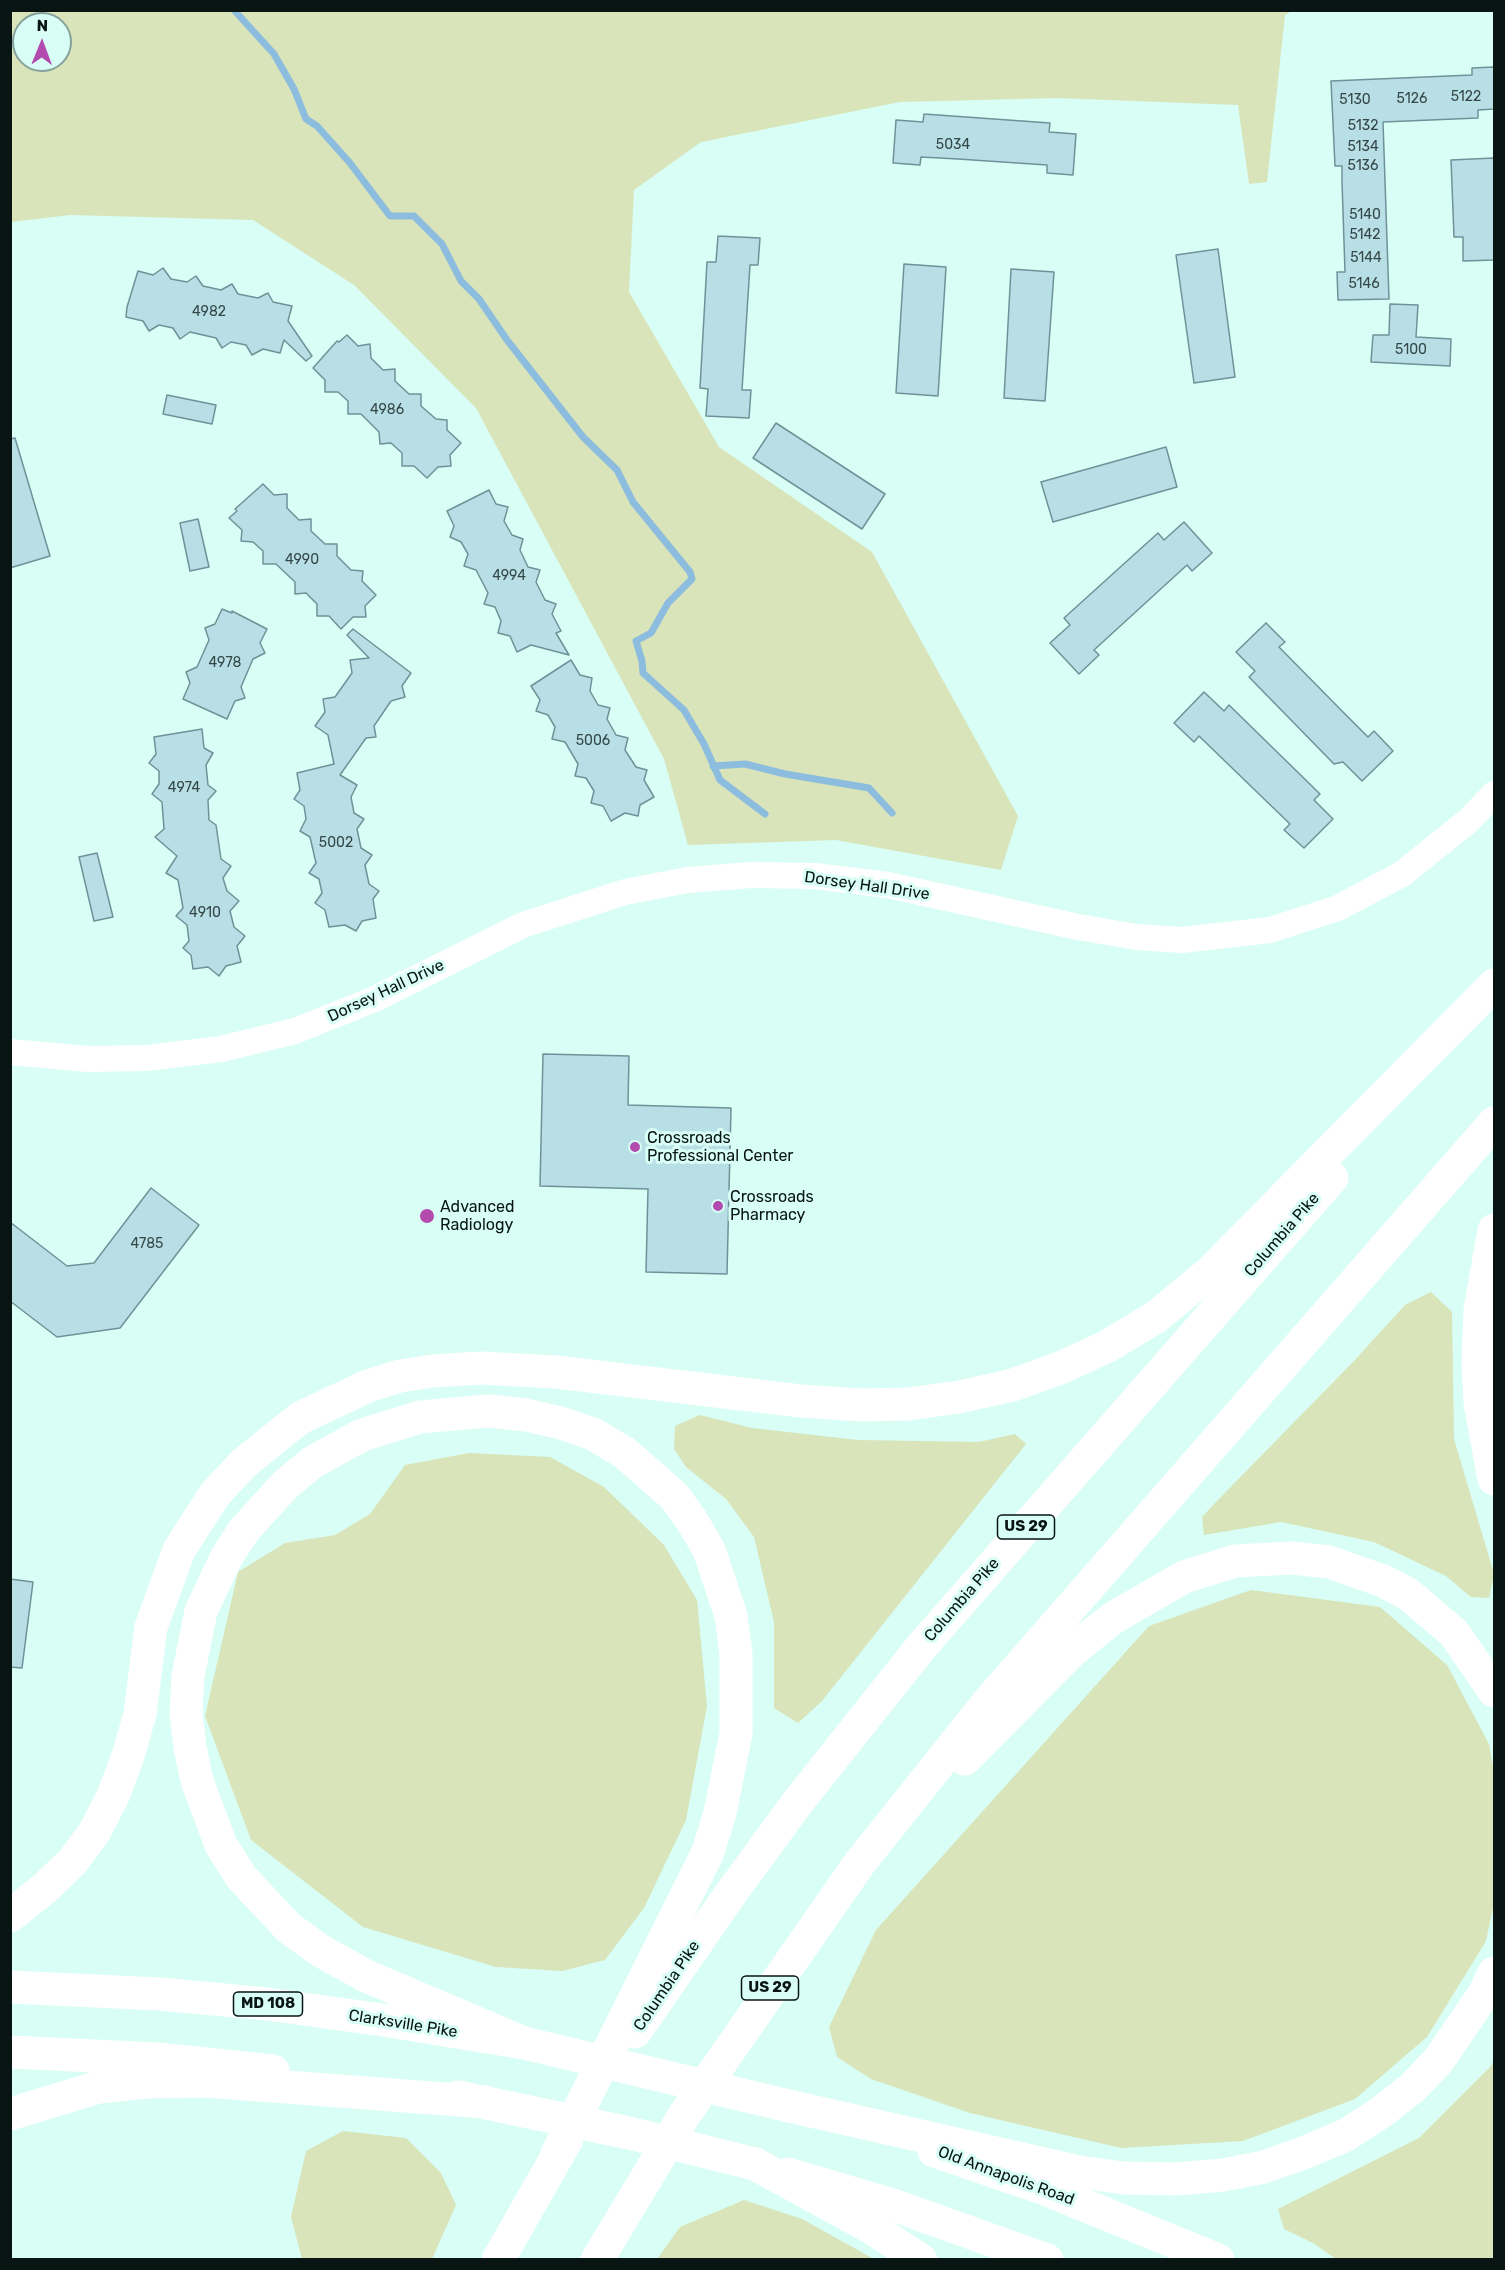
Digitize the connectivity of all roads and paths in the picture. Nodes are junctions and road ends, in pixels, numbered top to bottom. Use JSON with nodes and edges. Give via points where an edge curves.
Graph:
{"nodes":[{"id":1,"x":1494,"y":794,"type":"edge"},
{"id":2,"x":1494,"y":985,"type":"edge"},
{"id":3,"x":1494,"y":993,"type":"edge"},
{"id":4,"x":10,"y":1052,"type":"edge"},
{"id":5,"x":1494,"y":1123,"type":"edge"},
{"id":6,"x":1494,"y":1230,"type":"edge"},
{"id":7,"x":1494,"y":1479,"type":"edge"},
{"id":8,"x":1494,"y":1692,"type":"edge"},
{"id":9,"x":859,"y":1864,"type":"junction"},
{"id":10,"x":10,"y":1916,"type":"edge"},
{"id":11,"x":1494,"y":1972,"type":"edge"},
{"id":12,"x":10,"y":1988,"type":"edge"},
{"id":13,"x":524,"y":2043,"type":"junction"},
{"id":14,"x":10,"y":2052,"type":"edge"},
{"id":15,"x":486,"y":2102,"type":"junction"},
{"id":16,"x":789,"y":2106,"type":"junction"},
{"id":17,"x":10,"y":2114,"type":"edge"},
{"id":18,"x":556,"y":2156,"type":"junction"},
{"id":19,"x":754,"y":2164,"type":"junction"},
{"id":20,"x":641,"y":2184,"type":"junction"},
{"id":21,"x":498,"y":2259,"type":"edge"},
{"id":22,"x":597,"y":2259,"type":"edge"},
{"id":23,"x":614,"y":2259,"type":"edge"},
{"id":24,"x":921,"y":2259,"type":"edge"},
{"id":25,"x":1047,"y":2259,"type":"edge"},
{"id":26,"x":1218,"y":2259,"type":"edge"}],
"edges":[{"from":1,"to":4,"type":"street","name":"Dorsey Hall Drive","via":[[1434,849],[1386,883],[1338,908],[1270,930],[1182,940],[1137,937],[888,885],[815,876],[751,874],[687,880],[625,892],[523,925],[375,999],[295,1031],[221,1049],[147,1058],[88,1059]]},
{"from":2,"to":10,"type":"main road","via":[[1208,1274],[1156,1317],[1106,1347],[1013,1385],[909,1404],[861,1406],[556,1372],[481,1368],[400,1376],[360,1389],[300,1418],[244,1463],[215,1494],[188,1534],[151,1627],[140,1714],[113,1796],[95,1831],[73,1861]]},
{"from":3,"to":18,"type":"main road","name":"Columbia Pike","number":"US 29","via":[[922,1646],[797,1803],[729,1896]]},
{"from":5,"to":9,"type":"main road","number":"US 29","via":[[989,1701]]},
{"from":6,"to":7,"type":"main road","via":[[1480,1310],[1478,1360],[1480,1402]]},
{"from":8,"to":9,"type":"main road","via":[[1454,1633],[1408,1594],[1383,1581],[1329,1562],[1292,1558],[1263,1558],[1210,1568],[1153,1592],[1072,1651]]},
{"from":9,"to":20,"type":"main road","number":"US 29","via":[[743,2026]]},
{"from":11,"to":16,"type":"main road","via":[[1484,1994],[1438,2061],[1412,2088],[1346,2135],[1244,2171],[1176,2179],[1102,2175]]},
{"from":12,"to":13,"type":"main road","name":"Clarksville Pike","number":"MD 108","via":[[160,1994],[267,2004]]},
{"from":13,"to":16,"type":"main road","name":"Clarksville Pike","number":"MD 108"},
{"from":13,"to":18,"type":"main road","via":[[366,1976],[289,1928],[242,1878],[220,1845],[197,1781],[190,1747],[186,1714],[188,1676],[201,1611],[227,1556],[245,1529],[286,1484],[313,1462],[362,1436],[420,1417],[478,1411],[526,1415],[593,1434],[625,1453],[674,1496],[692,1521],[709,1550],[731,1616],[736,1654],[736,1733],[708,1852]]},
{"from":14,"to":15,"type":"main road","via":[[158,2059],[261,2069]]},
{"from":15,"to":17,"type":"main road","via":[[206,2081],[159,2082],[99,2087]]},
{"from":15,"to":19,"type":"main road"},
{"from":16,"to":26,"type":"main road","name":"Old Annapolis Road","number":"MD 108","via":[[910,2142],[1044,2189]]},
{"from":18,"to":21,"type":"main road","name":"Columbia Pike","number":"US 29"},
{"from":19,"to":24,"type":"main road"},
{"from":19,"to":25,"type":"main road","via":[[893,2205]]},
{"from":20,"to":22,"type":"main road","number":"US 29"},
{"from":20,"to":23,"type":"main road"}]}
